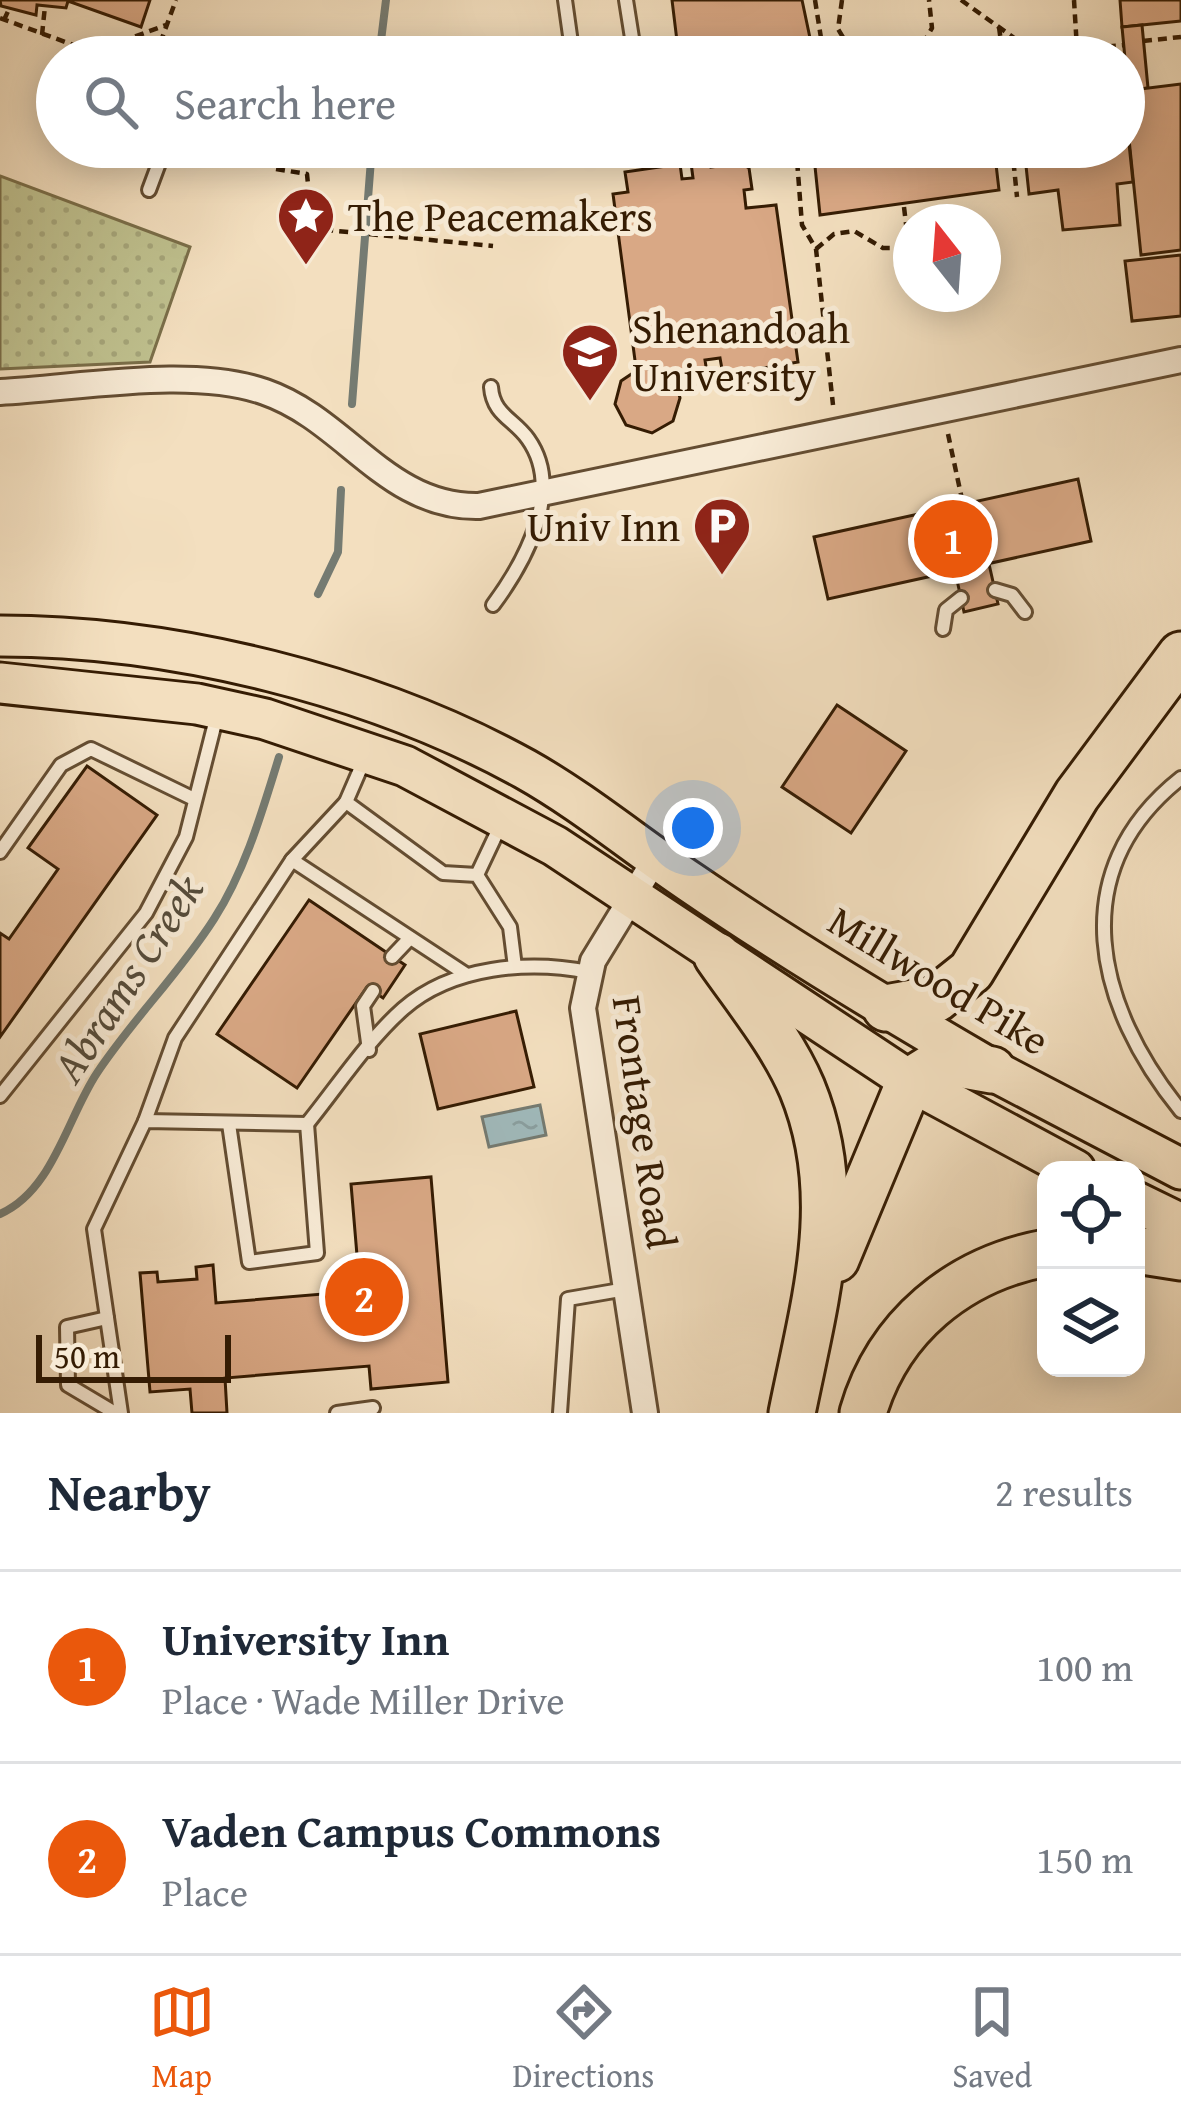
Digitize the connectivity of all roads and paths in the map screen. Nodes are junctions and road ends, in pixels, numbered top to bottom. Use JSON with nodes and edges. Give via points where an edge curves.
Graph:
{"nodes":[{"id":1,"x":176,"y":0,"type":"edge"},
{"id":2,"x":565,"y":0,"type":"edge"},
{"id":3,"x":626,"y":0,"type":"edge"},
{"id":4,"x":815,"y":0,"type":"edge"},
{"id":5,"x":842,"y":0,"type":"edge"},
{"id":6,"x":928,"y":0,"type":"edge"},
{"id":7,"x":962,"y":0,"type":"edge"},
{"id":8,"x":1074,"y":0,"type":"edge"},
{"id":9,"x":45,"y":6,"type":"dead end"},
{"id":10,"x":9,"y":9,"type":"dead end"},
{"id":11,"x":2,"y":19,"type":"edge"},
{"id":12,"x":166,"y":26,"type":"junction"},
{"id":13,"x":999,"y":27,"type":"junction"},
{"id":14,"x":838,"y":29,"type":"junction"},
{"id":15,"x":824,"y":31,"type":"junction"},
{"id":16,"x":42,"y":35,"type":"joint"},
{"id":17,"x":139,"y":36,"type":"edge"},
{"id":18,"x":162,"y":36,"type":"edge"},
{"id":19,"x":570,"y":36,"type":"edge"},
{"id":20,"x":632,"y":36,"type":"edge"},
{"id":21,"x":824,"y":36,"type":"edge"},
{"id":22,"x":841,"y":36,"type":"edge"},
{"id":23,"x":927,"y":36,"type":"edge"},
{"id":24,"x":1000,"y":36,"type":"edge"},
{"id":25,"x":1012,"y":36,"type":"edge"},
{"id":26,"x":1076,"y":36,"type":"edge"},
{"id":27,"x":1181,"y":37,"type":"edge"},
{"id":28,"x":1145,"y":41,"type":"edge"},
{"id":29,"x":157,"y":168,"type":"edge"},
{"id":30,"x":798,"y":168,"type":"edge"},
{"id":31,"x":1014,"y":168,"type":"edge"},
{"id":32,"x":277,"y":169,"type":"dead end"},
{"id":33,"x":149,"y":190,"type":"dead end"},
{"id":34,"x":1017,"y":197,"type":"dead end"},
{"id":35,"x":493,"y":246,"type":"dead end"},
{"id":36,"x":893,"y":248,"type":"edge"},
{"id":37,"x":816,"y":249,"type":"junction"},
{"id":38,"x":1181,"y":361,"type":"edge"},
{"id":39,"x":491,"y":387,"type":"dead end"},
{"id":40,"x":0,"y":392,"type":"edge"},
{"id":41,"x":947,"y":426,"type":"dead end"},
{"id":42,"x":836,"y":435,"type":"junction"},
{"id":43,"x":540,"y":496,"type":"junction"},
{"id":44,"x":963,"y":504,"type":"dead end"},
{"id":45,"x":995,"y":590,"type":"dead end"},
{"id":46,"x":961,"y":598,"type":"dead end"},
{"id":47,"x":493,"y":605,"type":"dead end"},
{"id":48,"x":1024,"y":612,"type":"dead end"},
{"id":49,"x":943,"y":628,"type":"dead end"},
{"id":50,"x":0,"y":635,"type":"edge"},
{"id":51,"x":1181,"y":655,"type":"edge"},
{"id":52,"x":0,"y":683,"type":"edge"},
{"id":53,"x":219,"y":709,"type":"junction"},
{"id":54,"x":366,"y":752,"type":"junction"},
{"id":55,"x":1181,"y":778,"type":"edge"},
{"id":56,"x":194,"y":799,"type":"junction"},
{"id":57,"x":346,"y":802,"type":"junction"},
{"id":58,"x":504,"y":817,"type":"junction"},
{"id":59,"x":0,"y":852,"type":"edge"},
{"id":60,"x":656,"y":858,"type":"junction"},
{"id":61,"x":292,"y":860,"type":"junction"},
{"id":62,"x":477,"y":875,"type":"junction"},
{"id":63,"x":632,"y":899,"type":"junction"},
{"id":64,"x":410,"y":938,"type":"junction"},
{"id":65,"x":717,"y":956,"type":"junction"},
{"id":66,"x":392,"y":957,"type":"dead end"},
{"id":67,"x":515,"y":967,"type":"junction"},
{"id":68,"x":589,"y":972,"type":"junction"},
{"id":69,"x":466,"y":975,"type":"junction"},
{"id":70,"x":373,"y":991,"type":"dead end"},
{"id":71,"x":886,"y":1008,"type":"junction"},
{"id":72,"x":369,"y":1050,"type":"junction"},
{"id":73,"x":992,"y":1070,"type":"junction"},
{"id":74,"x":910,"y":1081,"type":"junction"},
{"id":75,"x":0,"y":1096,"type":"edge"},
{"id":76,"x":1181,"y":1111,"type":"edge"},
{"id":77,"x":145,"y":1120,"type":"junction"},
{"id":78,"x":229,"y":1124,"type":"junction"},
{"id":79,"x":307,"y":1124,"type":"junction"},
{"id":80,"x":1058,"y":1161,"type":"edge"},
{"id":81,"x":1181,"y":1169,"type":"edge"},
{"id":82,"x":1145,"y":1206,"type":"edge"},
{"id":83,"x":1181,"y":1224,"type":"edge"},
{"id":84,"x":1145,"y":1251,"type":"edge"},
{"id":85,"x":1037,"y":1256,"type":"edge"},
{"id":86,"x":1181,"y":1257,"type":"edge"},
{"id":87,"x":628,"y":1289,"type":"junction"},
{"id":88,"x":107,"y":1318,"type":"junction"},
{"id":89,"x":809,"y":1335,"type":"junction"},
{"id":90,"x":373,"y":1408,"type":"dead end"},
{"id":91,"x":118,"y":1413,"type":"edge"},
{"id":92,"x":337,"y":1413,"type":"edge"},
{"id":93,"x":560,"y":1413,"type":"edge"},
{"id":94,"x":645,"y":1413,"type":"edge"},
{"id":95,"x":792,"y":1413,"type":"edge"},
{"id":96,"x":862,"y":1413,"type":"edge"}],
"edges":[{"from":1,"to":12,"type":"path"},
{"from":2,"to":19,"type":"lane"},
{"from":3,"to":20,"type":"lane"},
{"from":4,"to":15,"type":"path"},
{"from":5,"to":14,"type":"path"},
{"from":6,"to":23,"type":"path"},
{"from":7,"to":13,"type":"path"},
{"from":8,"to":26,"type":"path"},
{"from":9,"to":16,"type":"path"},
{"from":10,"to":11,"type":"path"},
{"from":11,"to":16,"type":"path"},
{"from":12,"to":17,"type":"path"},
{"from":12,"to":18,"type":"path"},
{"from":13,"to":24,"type":"path"},
{"from":13,"to":25,"type":"path"},
{"from":14,"to":15,"type":"path"},
{"from":14,"to":22,"type":"path"},
{"from":15,"to":21,"type":"path"},
{"from":27,"to":28,"type":"path"},
{"from":29,"to":33,"type":"lane"},
{"from":30,"to":37,"type":"path","via":[[802,225]]},
{"from":31,"to":34,"type":"path"},
{"from":32,"to":35,"type":"path","via":[[307,174],[314,215],[325,229]]},
{"from":36,"to":37,"type":"path","via":[[854,231]]},
{"from":37,"to":42,"type":"path"},
{"from":38,"to":42,"type":"street"},
{"from":39,"to":43,"type":"lane","via":[[496,408],[534,449]]},
{"from":40,"to":43,"type":"street","via":[[217,381],[285,400],[397,484],[445,505]]},
{"from":41,"to":44,"type":"path"},
{"from":42,"to":43,"type":"street"},
{"from":43,"to":47,"type":"lane","via":[[530,543]]},
{"from":45,"to":48,"type":"lane","via":[[1012,595]]},
{"from":46,"to":49,"type":"lane","via":[[946,610]]},
{"from":50,"to":60,"type":"main road","name":"Millwood Pike","via":[[185,652],[359,698],[523,768]]},
{"from":51,"to":71,"type":"highway","via":[[1077,795],[971,971],[936,999]]},
{"from":52,"to":53,"type":"main road"},
{"from":53,"to":54,"type":"main road"},
{"from":53,"to":56,"type":"lane"},
{"from":54,"to":57,"type":"lane"},
{"from":54,"to":58,"type":"main road"},
{"from":55,"to":76,"type":"lane","via":[[1153,800],[1104,893],[1109,990]]},
{"from":56,"to":59,"type":"lane","via":[[91,748],[61,765]]},
{"from":56,"to":75,"type":"lane","via":[[186,837],[146,913]]},
{"from":57,"to":61,"type":"lane"},
{"from":57,"to":62,"type":"lane","via":[[443,873]]},
{"from":58,"to":62,"type":"lane"},
{"from":58,"to":63,"type":"main road"},
{"from":60,"to":63,"type":"street","name":"Frontage Road"},
{"from":60,"to":71,"type":"main road","name":"Millwood Pike"},
{"from":61,"to":64,"type":"lane"},
{"from":61,"to":77,"type":"lane","via":[[175,1038]]},
{"from":62,"to":67,"type":"lane","via":[[510,926]]},
{"from":63,"to":65,"type":"main road"},
{"from":63,"to":68,"type":"street","name":"Frontage Road"},
{"from":64,"to":66,"type":"lane"},
{"from":64,"to":69,"type":"lane"},
{"from":65,"to":74,"type":"main road"},
{"from":65,"to":89,"type":"highway","via":[[783,1051],[815,1132],[827,1229]]},
{"from":67,"to":68,"type":"lane"},
{"from":67,"to":69,"type":"lane"},
{"from":68,"to":87,"type":"street","name":"Frontage Road","via":[[584,1036]]},
{"from":69,"to":72,"type":"lane","via":[[404,1008]]},
{"from":70,"to":72,"type":"lane","via":[[363,1006]]},
{"from":71,"to":73,"type":"main road","name":"Millwood Pike"},
{"from":72,"to":79,"type":"lane"},
{"from":73,"to":74,"type":"highway","via":[[942,1061]]},
{"from":73,"to":81,"type":"main road","name":"Millwood Pike"},
{"from":74,"to":80,"type":"main road"},
{"from":74,"to":89,"type":"highway"},
{"from":77,"to":78,"type":"lane"},
{"from":77,"to":88,"type":"lane","via":[[94,1229]]},
{"from":78,"to":79,"type":"lane"},
{"from":78,"to":79,"type":"lane","via":[[249,1262],[317,1253]]},
{"from":82,"to":83,"type":"main road"},
{"from":84,"to":86,"type":"highway"},
{"from":85,"to":96,"type":"highway","via":[[983,1271],[917,1318],[890,1350]]},
{"from":87,"to":93,"type":"lane","via":[[568,1300]]},
{"from":87,"to":94,"type":"street","name":"Frontage Road"},
{"from":88,"to":91,"type":"lane"},
{"from":88,"to":91,"type":"lane","via":[[67,1327],[68,1385]]},
{"from":89,"to":95,"type":"highway"},
{"from":90,"to":92,"type":"lane"}]}
